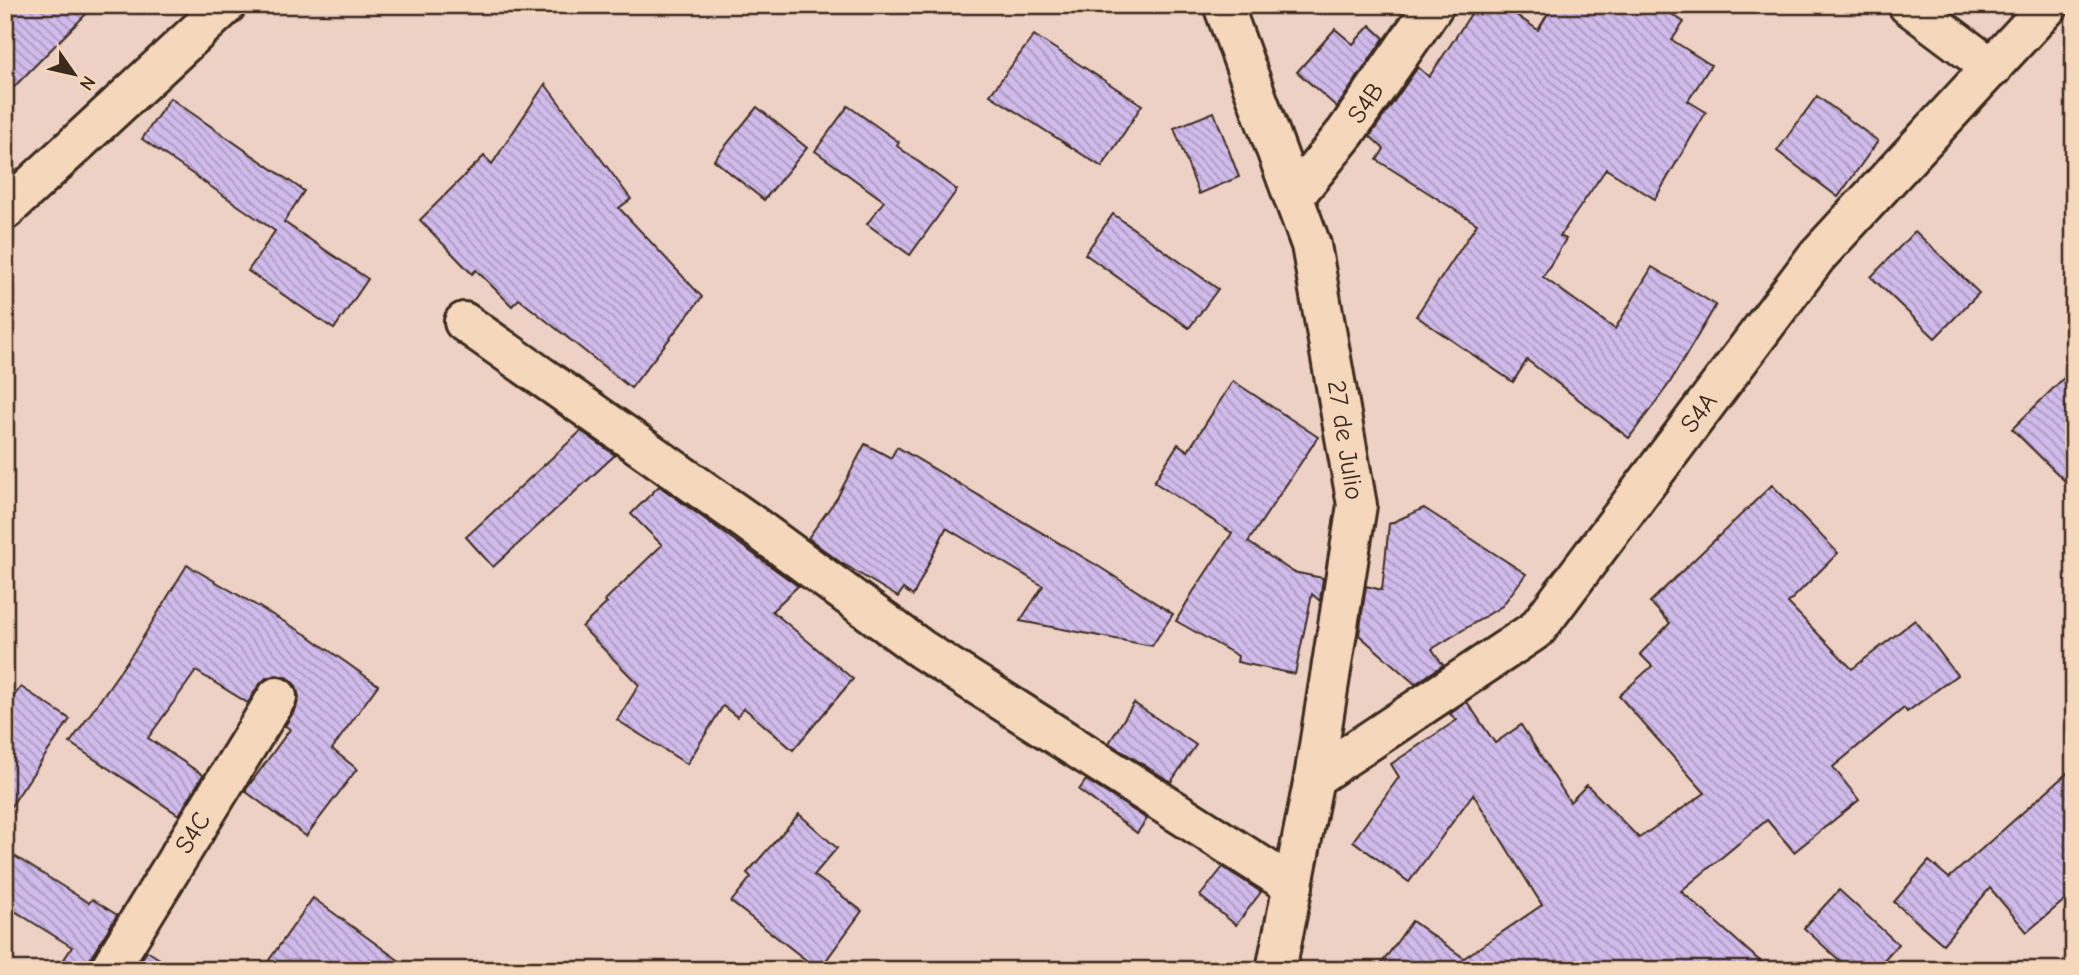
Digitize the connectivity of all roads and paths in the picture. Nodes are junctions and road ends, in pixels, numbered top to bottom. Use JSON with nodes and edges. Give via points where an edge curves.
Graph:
{"nodes":[{"id":1,"x":226,"y":5,"type":"edge"},
{"id":2,"x":1223,"y":5,"type":"edge"},
{"id":3,"x":1434,"y":5,"type":"edge"},
{"id":4,"x":1908,"y":5,"type":"edge"},
{"id":5,"x":2049,"y":5,"type":"edge"},
{"id":6,"x":1993,"y":68,"type":"junction"},
{"id":7,"x":1294,"y":197,"type":"junction"},
{"id":8,"x":5,"y":210,"type":"edge"},
{"id":9,"x":464,"y":322,"type":"dead end"},
{"id":10,"x":277,"y":697,"type":"dead end"},
{"id":11,"x":1314,"y":778,"type":"junction"},
{"id":12,"x":1293,"y":886,"type":"junction"},
{"id":13,"x":108,"y":970,"type":"edge"},
{"id":14,"x":1276,"y":970,"type":"edge"}],
"edges":[{"from":1,"to":8,"type":"street"},
{"from":2,"to":7,"type":"street","name":"27 de Julio"},
{"from":3,"to":7,"type":"street","name":"S4B","via":[[1346,132]]},
{"from":4,"to":6,"type":"street"},
{"from":5,"to":6,"type":"street","name":"S4A"},
{"from":6,"to":11,"type":"street","name":"S4A","via":[[1817,256],[1537,629]]},
{"from":7,"to":11,"type":"street","name":"27 de Julio","via":[[1311,245],[1357,505]]},
{"from":9,"to":12,"type":"street","via":[[921,649]]},
{"from":10,"to":13,"type":"street","name":"S4C"},
{"from":11,"to":12,"type":"street","name":"27 de Julio"},
{"from":12,"to":14,"type":"street","name":"27 de Julio"}]}
